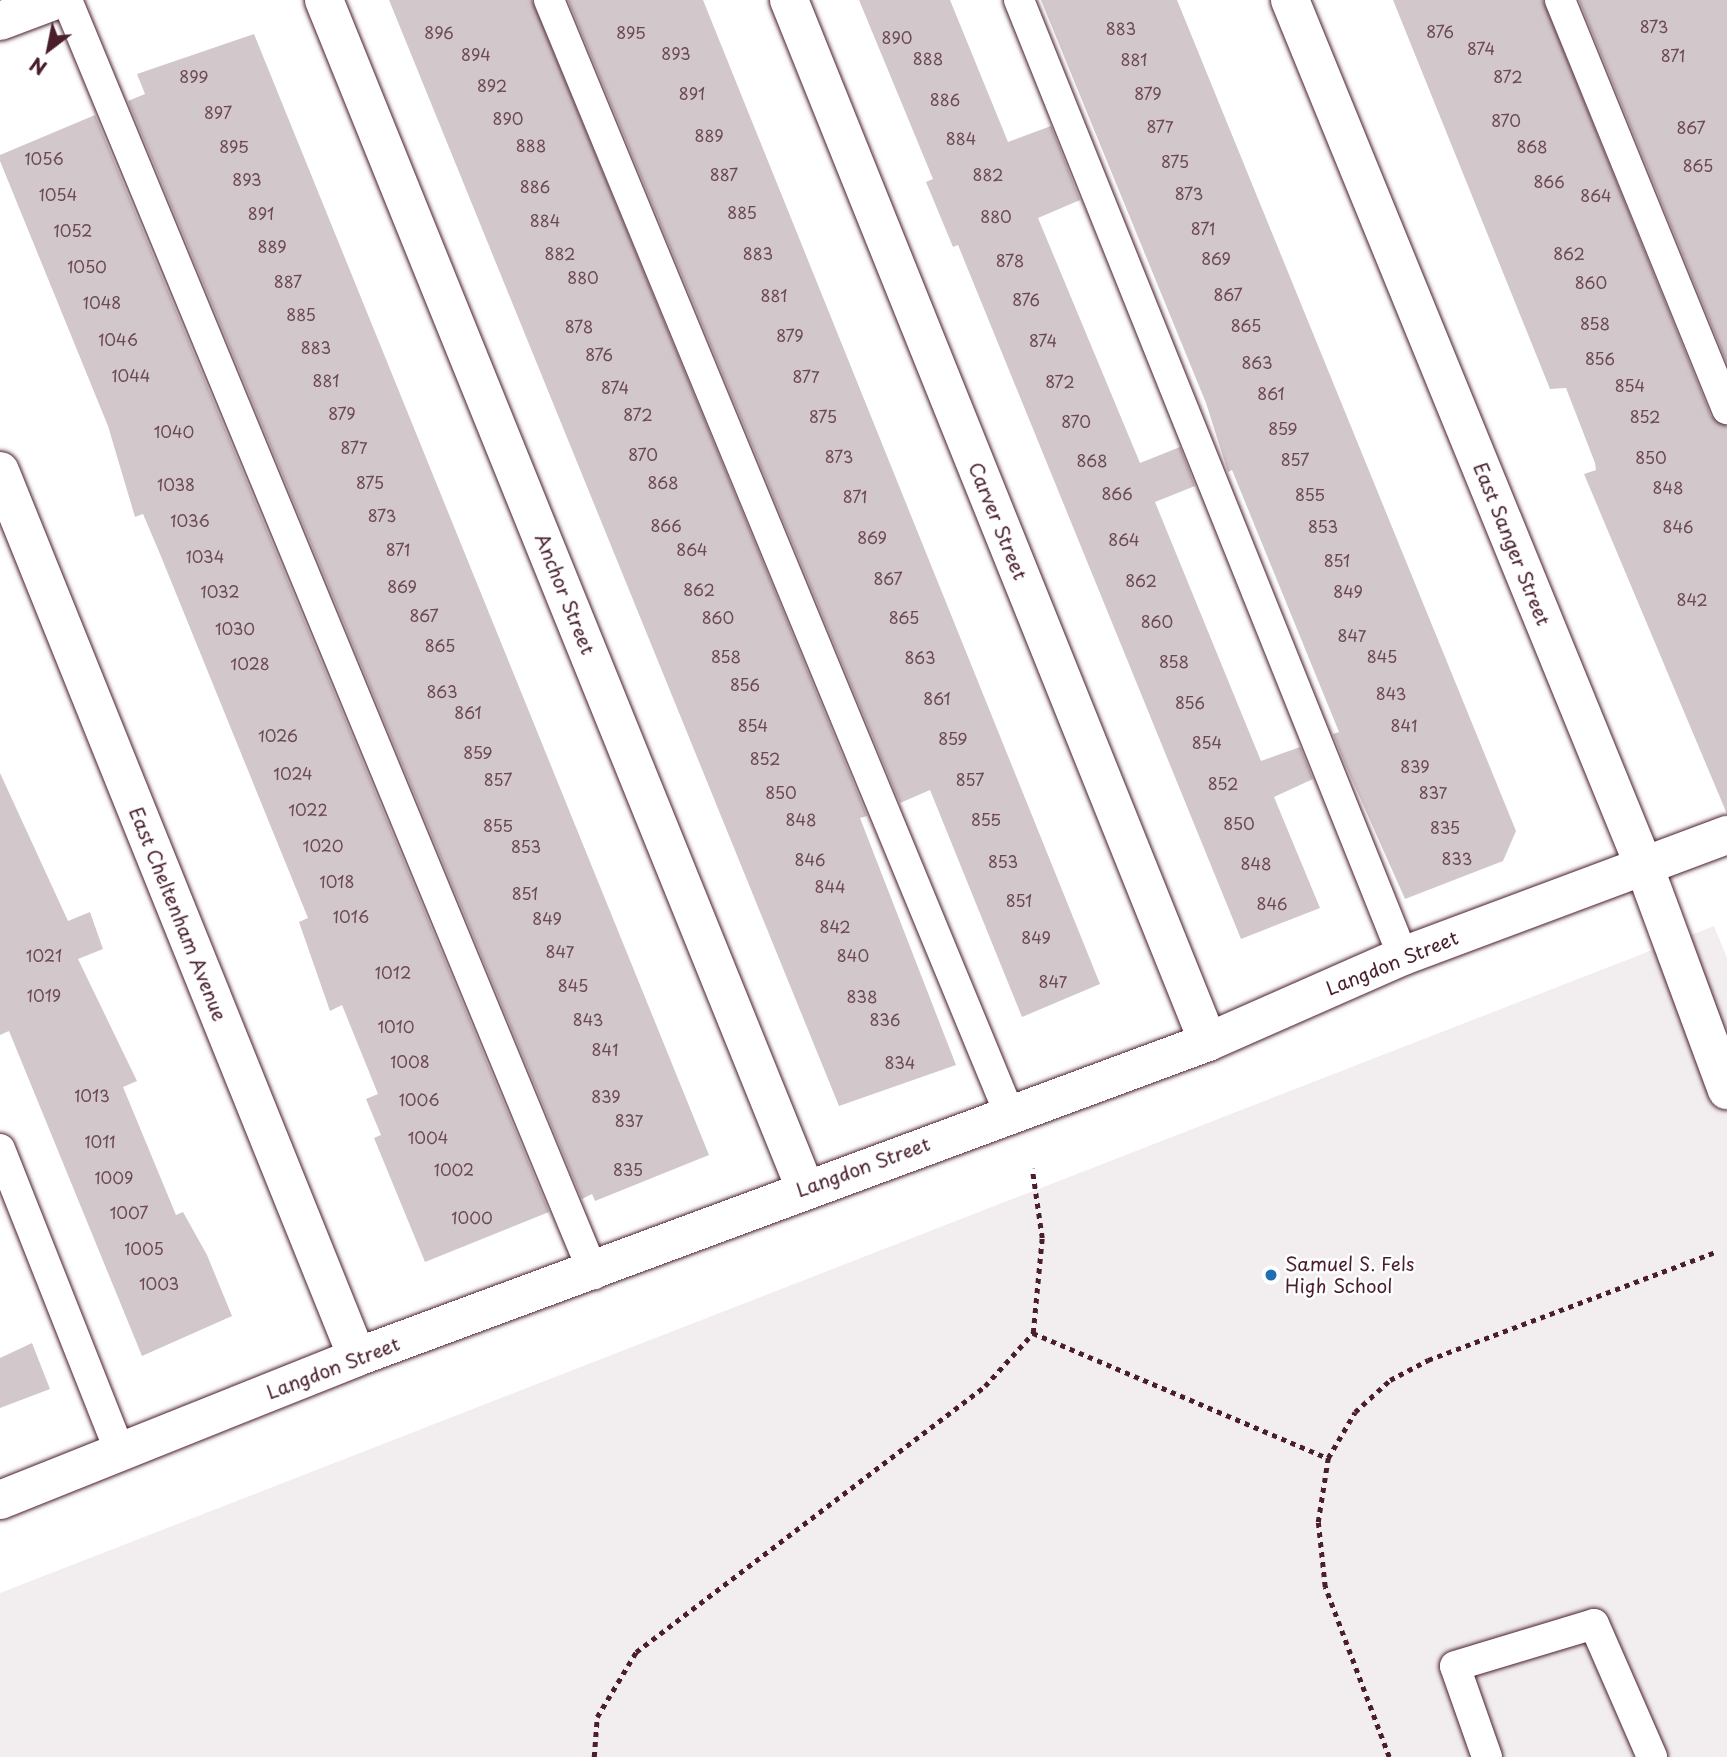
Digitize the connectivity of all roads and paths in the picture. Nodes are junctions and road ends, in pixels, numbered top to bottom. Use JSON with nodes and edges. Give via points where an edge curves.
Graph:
{"nodes":[{"id":1,"x":56,"y":0,"type":"edge"},
{"id":2,"x":67,"y":0,"type":"edge"},
{"id":3,"x":324,"y":0,"type":"edge"},
{"id":4,"x":549,"y":0,"type":"edge"},
{"id":5,"x":789,"y":0,"type":"edge"},
{"id":6,"x":1019,"y":0,"type":"edge"},
{"id":7,"x":1290,"y":0,"type":"edge"},
{"id":8,"x":1560,"y":0,"type":"edge"},
{"id":9,"x":0,"y":21,"type":"edge"},
{"id":10,"x":1727,"y":410,"type":"edge"},
{"id":11,"x":0,"y":471,"type":"edge"},
{"id":12,"x":1727,"y":835,"type":"edge"},
{"id":13,"x":1644,"y":866,"type":"junction"},
{"id":14,"x":1404,"y":956,"type":"junction"},
{"id":15,"x":1208,"y":1042,"type":"junction"},
{"id":16,"x":1727,"y":1090,"type":"edge"},
{"id":17,"x":1009,"y":1113,"type":"junction"},
{"id":18,"x":0,"y":1149,"type":"edge"},
{"id":19,"x":1032,"y":1169,"type":"dead end"},
{"id":20,"x":805,"y":1188,"type":"junction"},
{"id":21,"x":1715,"y":1252,"type":"dead end"},
{"id":22,"x":594,"y":1274,"type":"junction"},
{"id":23,"x":1033,"y":1333,"type":"junction"},
{"id":24,"x":357,"y":1357,"type":"junction"},
{"id":25,"x":121,"y":1455,"type":"junction"},
{"id":26,"x":1328,"y":1458,"type":"junction"},
{"id":27,"x":0,"y":1500,"type":"edge"},
{"id":28,"x":594,"y":1757,"type":"edge"},
{"id":29,"x":1389,"y":1757,"type":"edge"},
{"id":30,"x":1488,"y":1757,"type":"edge"},
{"id":31,"x":1652,"y":1757,"type":"edge"}],
"edges":[{"from":1,"to":9,"type":"street"},
{"from":2,"to":22,"type":"lane"},
{"from":3,"to":20,"type":"street","name":"Anchor Street"},
{"from":4,"to":17,"type":"lane"},
{"from":5,"to":15,"type":"street","name":"Carver Street"},
{"from":6,"to":14,"type":"lane"},
{"from":7,"to":13,"type":"street","name":"East Sanger Street"},
{"from":8,"to":10,"type":"lane"},
{"from":11,"to":24,"type":"street","name":"East Cheltenham Avenue"},
{"from":12,"to":13,"type":"street","name":"Langdon Street"},
{"from":13,"to":14,"type":"street","name":"Langdon Street"},
{"from":13,"to":16,"type":"street","name":"East Sanger Street"},
{"from":14,"to":15,"type":"street","name":"Langdon Street"},
{"from":15,"to":17,"type":"street","name":"Langdon Street"},
{"from":17,"to":20,"type":"street","name":"Langdon Street"},
{"from":18,"to":25,"type":"lane"},
{"from":19,"to":23,"type":"path","via":[[1042,1238]]},
{"from":20,"to":22,"type":"street","name":"Langdon Street"},
{"from":21,"to":26,"type":"path","via":[[1428,1360],[1390,1380],[1355,1412]]},
{"from":22,"to":24,"type":"street","name":"Langdon Street"},
{"from":23,"to":26,"type":"path"},
{"from":23,"to":28,"type":"path","via":[[985,1386],[636,1652],[597,1717]]},
{"from":24,"to":25,"type":"street","name":"Langdon Street"},
{"from":25,"to":27,"type":"street","name":"Langdon Street"},
{"from":26,"to":29,"type":"path","via":[[1318,1521],[1325,1587]]},
{"from":30,"to":31,"type":"lane","via":[[1455,1666],[1594,1624]]}]}
